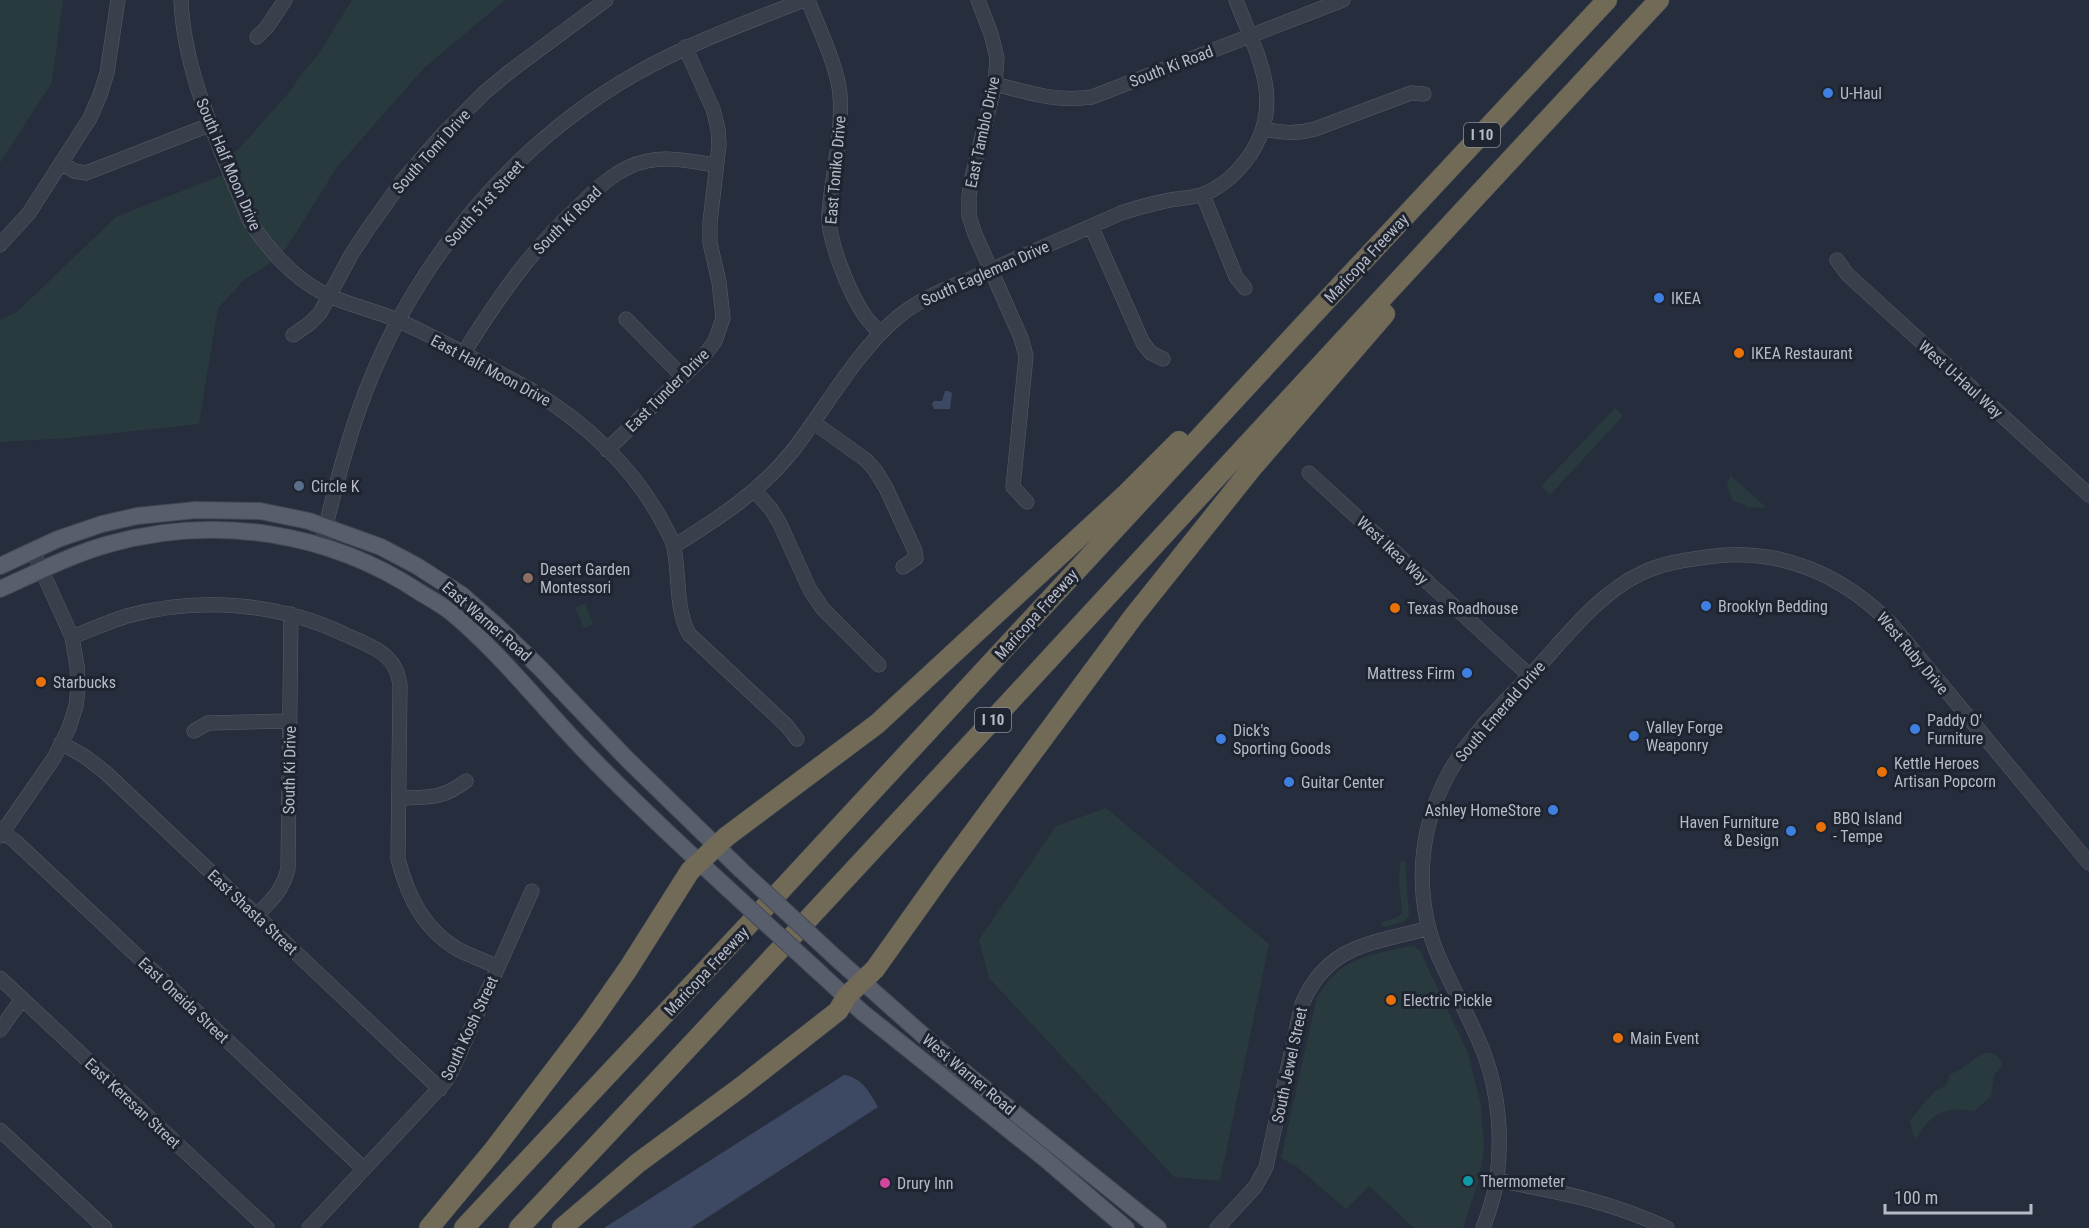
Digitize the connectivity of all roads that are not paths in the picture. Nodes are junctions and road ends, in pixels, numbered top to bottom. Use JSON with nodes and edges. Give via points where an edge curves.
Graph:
{"nodes":[{"id":1,"x":118,"y":0,"type":"edge"},
{"id":2,"x":181,"y":0,"type":"edge"},
{"id":3,"x":285,"y":0,"type":"edge"},
{"id":4,"x":606,"y":0,"type":"edge"},
{"id":5,"x":806,"y":0,"type":"edge"},
{"id":6,"x":978,"y":0,"type":"edge"},
{"id":7,"x":1236,"y":0,"type":"edge"},
{"id":8,"x":1343,"y":0,"type":"edge"},
{"id":9,"x":1607,"y":0,"type":"edge"},
{"id":10,"x":1659,"y":0,"type":"edge"},
{"id":11,"x":1249,"y":36,"type":"junction"},
{"id":12,"x":257,"y":37,"type":"dead end"},
{"id":13,"x":685,"y":47,"type":"junction"},
{"id":14,"x":995,"y":84,"type":"junction"},
{"id":15,"x":1424,"y":94,"type":"dead end"},
{"id":16,"x":212,"y":124,"type":"junction"},
{"id":17,"x":1264,"y":129,"type":"junction"},
{"id":18,"x":62,"y":163,"type":"junction"},
{"id":19,"x":716,"y":165,"type":"junction"},
{"id":20,"x":1203,"y":195,"type":"junction"},
{"id":21,"x":1463,"y":209,"type":"junction"},
{"id":22,"x":1091,"y":226,"type":"junction"},
{"id":23,"x":0,"y":245,"type":"edge"},
{"id":24,"x":1838,"y":260,"type":"dead end"},
{"id":25,"x":1356,"y":269,"type":"junction"},
{"id":26,"x":990,"y":270,"type":"junction"},
{"id":27,"x":1245,"y":288,"type":"dead end"},
{"id":28,"x":330,"y":296,"type":"junction"},
{"id":29,"x":626,"y":319,"type":"dead end"},
{"id":30,"x":398,"y":321,"type":"junction"},
{"id":31,"x":880,"y":333,"type":"junction"},
{"id":32,"x":293,"y":335,"type":"dead end"},
{"id":33,"x":463,"y":354,"type":"junction"},
{"id":34,"x":1163,"y":359,"type":"dead end"},
{"id":35,"x":683,"y":377,"type":"junction"},
{"id":36,"x":813,"y":422,"type":"junction"},
{"id":37,"x":607,"y":450,"type":"junction"},
{"id":38,"x":1310,"y":473,"type":"dead end"},
{"id":39,"x":755,"y":491,"type":"junction"},
{"id":40,"x":2089,"y":495,"type":"edge"},
{"id":41,"x":1027,"y":502,"type":"dead end"},
{"id":42,"x":326,"y":526,"type":"junction"},
{"id":43,"x":321,"y":545,"type":"junction"},
{"id":44,"x":674,"y":546,"type":"junction"},
{"id":45,"x":33,"y":551,"type":"junction"},
{"id":46,"x":1674,"y":562,"type":"joint"},
{"id":47,"x":0,"y":566,"type":"edge"},
{"id":48,"x":903,"y":567,"type":"dead end"},
{"id":49,"x":40,"y":570,"type":"junction"},
{"id":50,"x":0,"y":589,"type":"edge"},
{"id":51,"x":478,"y":610,"type":"junction"},
{"id":52,"x":291,"y":614,"type":"junction"},
{"id":53,"x":465,"y":626,"type":"junction"},
{"id":54,"x":72,"y":637,"type":"junction"},
{"id":55,"x":879,"y":665,"type":"dead end"},
{"id":56,"x":1530,"y":676,"type":"junction"},
{"id":57,"x":289,"y":721,"type":"junction"},
{"id":58,"x":194,"y":731,"type":"dead end"},
{"id":59,"x":798,"y":740,"type":"dead end"},
{"id":60,"x":61,"y":743,"type":"junction"},
{"id":61,"x":466,"y":781,"type":"dead end"},
{"id":62,"x":399,"y":798,"type":"junction"},
{"id":63,"x":1,"y":832,"type":"edge"},
{"id":64,"x":716,"y":846,"type":"junction"},
{"id":65,"x":699,"y":862,"type":"junction"},
{"id":66,"x":2089,"y":863,"type":"edge"},
{"id":67,"x":532,"y":891,"type":"dead end"},
{"id":68,"x":786,"y":912,"type":"joint"},
{"id":69,"x":257,"y":915,"type":"junction"},
{"id":70,"x":1429,"y":928,"type":"junction"},
{"id":71,"x":773,"y":930,"type":"joint"},
{"id":72,"x":498,"y":967,"type":"junction"},
{"id":73,"x":0,"y":978,"type":"edge"},
{"id":74,"x":861,"y":981,"type":"junction"},
{"id":75,"x":847,"y":996,"type":"junction"},
{"id":76,"x":22,"y":999,"type":"junction"},
{"id":77,"x":0,"y":1030,"type":"edge"},
{"id":78,"x":440,"y":1089,"type":"junction"},
{"id":79,"x":0,"y":1130,"type":"edge"},
{"id":80,"x":364,"y":1169,"type":"junction"},
{"id":81,"x":1497,"y":1180,"type":"junction"},
{"id":82,"x":1072,"y":1181,"type":"junction"},
{"id":83,"x":105,"y":1228,"type":"edge"},
{"id":84,"x":267,"y":1228,"type":"edge"},
{"id":85,"x":309,"y":1228,"type":"edge"},
{"id":86,"x":429,"y":1228,"type":"edge"},
{"id":87,"x":464,"y":1228,"type":"edge"},
{"id":88,"x":519,"y":1228,"type":"edge"},
{"id":89,"x":561,"y":1228,"type":"edge"},
{"id":90,"x":1126,"y":1228,"type":"edge"},
{"id":91,"x":1141,"y":1228,"type":"edge"},
{"id":92,"x":1158,"y":1228,"type":"edge"},
{"id":93,"x":1217,"y":1228,"type":"edge"},
{"id":94,"x":1483,"y":1228,"type":"edge"},
{"id":95,"x":1667,"y":1228,"type":"edge"}],
"edges":[{"from":1,"to":18,"type":"street","via":[[100,95]]},
{"from":2,"to":16,"type":"street","name":"South Half Moon Drive","via":[[188,51]]},
{"from":3,"to":12,"type":"street"},
{"from":4,"to":28,"type":"street","name":"South Tomi Drive","via":[[509,72],[443,134],[386,203],[351,255]]},
{"from":5,"to":13,"type":"street","name":"South 51st Street"},
{"from":5,"to":31,"type":"street","name":"East Toniko Drive","via":[[840,92],[829,230],[856,301]]},
{"from":6,"to":14,"type":"street","name":"East Tamblo Drive","via":[[997,58]]},
{"from":7,"to":11,"type":"street","name":"South Eagleman Drive"},
{"from":8,"to":11,"type":"street","name":"South Ki Road"},
{"from":9,"to":25,"type":"highway","name":"Maricopa Freeway","number":"I 10"},
{"from":10,"to":21,"type":"highway","number":"I 10"},
{"from":11,"to":14,"type":"street","name":"South Ki Road","via":[[1092,97],[1070,100]]},
{"from":11,"to":17,"type":"street","name":"South Eagleman Drive","via":[[1268,88]]},
{"from":13,"to":19,"type":"street","name":"East Tunder Drive","via":[[716,119]]},
{"from":13,"to":30,"type":"street","name":"South 51st Street","via":[[589,104],[535,147],[463,222]]},
{"from":14,"to":26,"type":"street","name":"East Tamblo Drive","via":[[969,196],[969,216]]},
{"from":15,"to":17,"type":"street","via":[[1411,93],[1301,133]]},
{"from":16,"to":18,"type":"street","via":[[86,173]]},
{"from":16,"to":28,"type":"street","name":"South Half Moon Drive","via":[[249,220],[262,239],[288,268]]},
{"from":17,"to":20,"type":"street","name":"South Eagleman Drive","via":[[1237,172]]},
{"from":18,"to":23,"type":"street","via":[[29,213]]},
{"from":19,"to":33,"type":"street","name":"South Ki Road","via":[[648,160],[625,168],[600,185],[516,274]]},
{"from":19,"to":35,"type":"street","name":"East Tunder Drive","via":[[710,243],[723,318],[715,340]]},
{"from":20,"to":22,"type":"street","name":"South Eagleman Drive","via":[[1149,204]]},
{"from":20,"to":27,"type":"street","via":[[1236,277]]},
{"from":21,"to":74,"type":"highway","via":[[1406,289],[1252,468],[1133,617],[875,969]]},
{"from":21,"to":88,"type":"highway","number":"I 10","via":[[894,828]]},
{"from":22,"to":26,"type":"street","name":"South Eagleman Drive"},
{"from":22,"to":34,"type":"street","via":[[1143,342],[1151,353]]},
{"from":24,"to":40,"type":"street","name":"West U-Haul Way","via":[[1847,274]]},
{"from":25,"to":64,"type":"highway","via":[[1327,284],[1126,494],[877,724]]},
{"from":25,"to":87,"type":"highway","name":"Maricopa Freeway","number":"I 10"},
{"from":26,"to":31,"type":"street","name":"South Eagleman Drive","via":[[912,306]]},
{"from":26,"to":41,"type":"street","name":"East Tamblo Drive","via":[[1026,356],[1013,487]]},
{"from":28,"to":30,"type":"street","name":"South Half Moon Drive"},
{"from":28,"to":32,"type":"street","name":"South Tomi Drive","via":[[320,313]]},
{"from":29,"to":35,"type":"street"},
{"from":30,"to":33,"type":"street","name":"East Half Moon Drive"},
{"from":30,"to":42,"type":"street","name":"South 51st Street","via":[[361,404]]},
{"from":31,"to":36,"type":"street","name":"South Eagleman Drive"},
{"from":33,"to":37,"type":"street","name":"East Half Moon Drive","via":[[551,402]]},
{"from":35,"to":37,"type":"street","name":"East Tunder Drive"},
{"from":36,"to":39,"type":"street","name":"South Eagleman Drive"},
{"from":36,"to":48,"type":"street","via":[[875,470],[915,551],[916,558]]},
{"from":37,"to":44,"type":"street","name":"East Half Moon Drive","via":[[644,493]]},
{"from":38,"to":56,"type":"street","name":"West Ikea Way"},
{"from":39,"to":44,"type":"street","name":"South Eagleman Drive"},
{"from":39,"to":55,"type":"street","via":[[780,524],[810,590]]},
{"from":42,"to":43,"type":"street","name":"South 51st Street"},
{"from":42,"to":45,"type":"main road","name":"East Warner Road","via":[[260,511],[196,510],[102,524]]},
{"from":42,"to":51,"type":"main road","name":"East Warner Road","via":[[417,566]]},
{"from":43,"to":49,"type":"main road","name":"East Warner Road","via":[[258,531],[199,530],[109,544]]},
{"from":43,"to":53,"type":"main road","name":"East Warner Road","via":[[409,584]]},
{"from":44,"to":59,"type":"street","name":"East Half Moon Drive","via":[[680,608],[689,634]]},
{"from":45,"to":47,"type":"main road","name":"East Warner Road"},
{"from":45,"to":49,"type":"street"},
{"from":46,"to":56,"type":"street","name":"South Emerald Drive","via":[[1642,573],[1612,593]]},
{"from":46,"to":66,"type":"street","name":"West Ruby Drive","via":[[1725,554],[1770,556],[1812,569],[1864,598],[1893,626]]},
{"from":49,"to":50,"type":"main road","name":"East Warner Road"},
{"from":49,"to":54,"type":"street"},
{"from":51,"to":53,"type":"main road"},
{"from":51,"to":64,"type":"main road","name":"East Warner Road"},
{"from":52,"to":54,"type":"street","via":[[219,605],[156,610]]},
{"from":52,"to":57,"type":"street","name":"South Ki Drive"},
{"from":52,"to":62,"type":"street","via":[[353,638],[383,654],[395,667],[400,685]]},
{"from":53,"to":65,"type":"main road","name":"East Warner Road","via":[[621,789]]},
{"from":54,"to":60,"type":"street","via":[[78,688],[76,706]]},
{"from":56,"to":70,"type":"street","name":"South Emerald Drive","via":[[1464,750],[1432,811],[1422,868]]},
{"from":57,"to":58,"type":"street","via":[[208,723]]},
{"from":57,"to":69,"type":"street","name":"South Ki Drive","via":[[288,869],[284,885]]},
{"from":60,"to":63,"type":"street"},
{"from":60,"to":69,"type":"street","name":"East Shasta Street","via":[[105,772]]},
{"from":61,"to":62,"type":"street","via":[[440,796]]},
{"from":62,"to":72,"type":"street","via":[[398,860],[418,912],[437,934],[458,949]]},
{"from":63,"to":80,"type":"street","name":"East Oneida Street"},
{"from":64,"to":65,"type":"highway"},
{"from":64,"to":68,"type":"main road","name":"East Warner Road","bridge":true},
{"from":65,"to":71,"type":"main road","name":"East Warner Road","bridge":true},
{"from":65,"to":86,"type":"highway","via":[[557,1068]]},
{"from":67,"to":72,"type":"street","name":"South Kosh Street"},
{"from":68,"to":74,"type":"main road","name":"West Warner Road","bridge":true},
{"from":69,"to":78,"type":"street","name":"East Shasta Street"},
{"from":70,"to":81,"type":"street","name":"South Emerald Drive","via":[[1491,1078],[1498,1119]]},
{"from":70,"to":93,"type":"street","name":"South Jewel Street","via":[[1355,948],[1319,974],[1302,1005],[1266,1167],[1255,1186]]},
{"from":71,"to":75,"type":"main road","name":"West Warner Road","bridge":true},
{"from":72,"to":78,"type":"street","name":"South Kosh Street"},
{"from":73,"to":76,"type":"street","name":"East Keresan Street"},
{"from":74,"to":75,"type":"highway"},
{"from":74,"to":92,"type":"main road","name":"West Warner Road","via":[[969,1076]]},
{"from":75,"to":82,"type":"main road","name":"West Warner Road"},
{"from":75,"to":89,"type":"highway","via":[[838,1011],[638,1163]]},
{"from":76,"to":77,"type":"street"},
{"from":76,"to":84,"type":"street","name":"East Keresan Street"},
{"from":78,"to":80,"type":"street","name":"South Kosh Street"},
{"from":79,"to":83,"type":"street"},
{"from":80,"to":85,"type":"street","name":"South Kosh Street"},
{"from":81,"to":94,"type":"street","name":"South Emerald Drive"},
{"from":81,"to":95,"type":"street","via":[[1580,1196]]},
{"from":82,"to":90,"type":"main road","name":"West Warner Road"},
{"from":82,"to":91,"type":"main road","via":[[1082,1180],[1094,1187]]}]}
